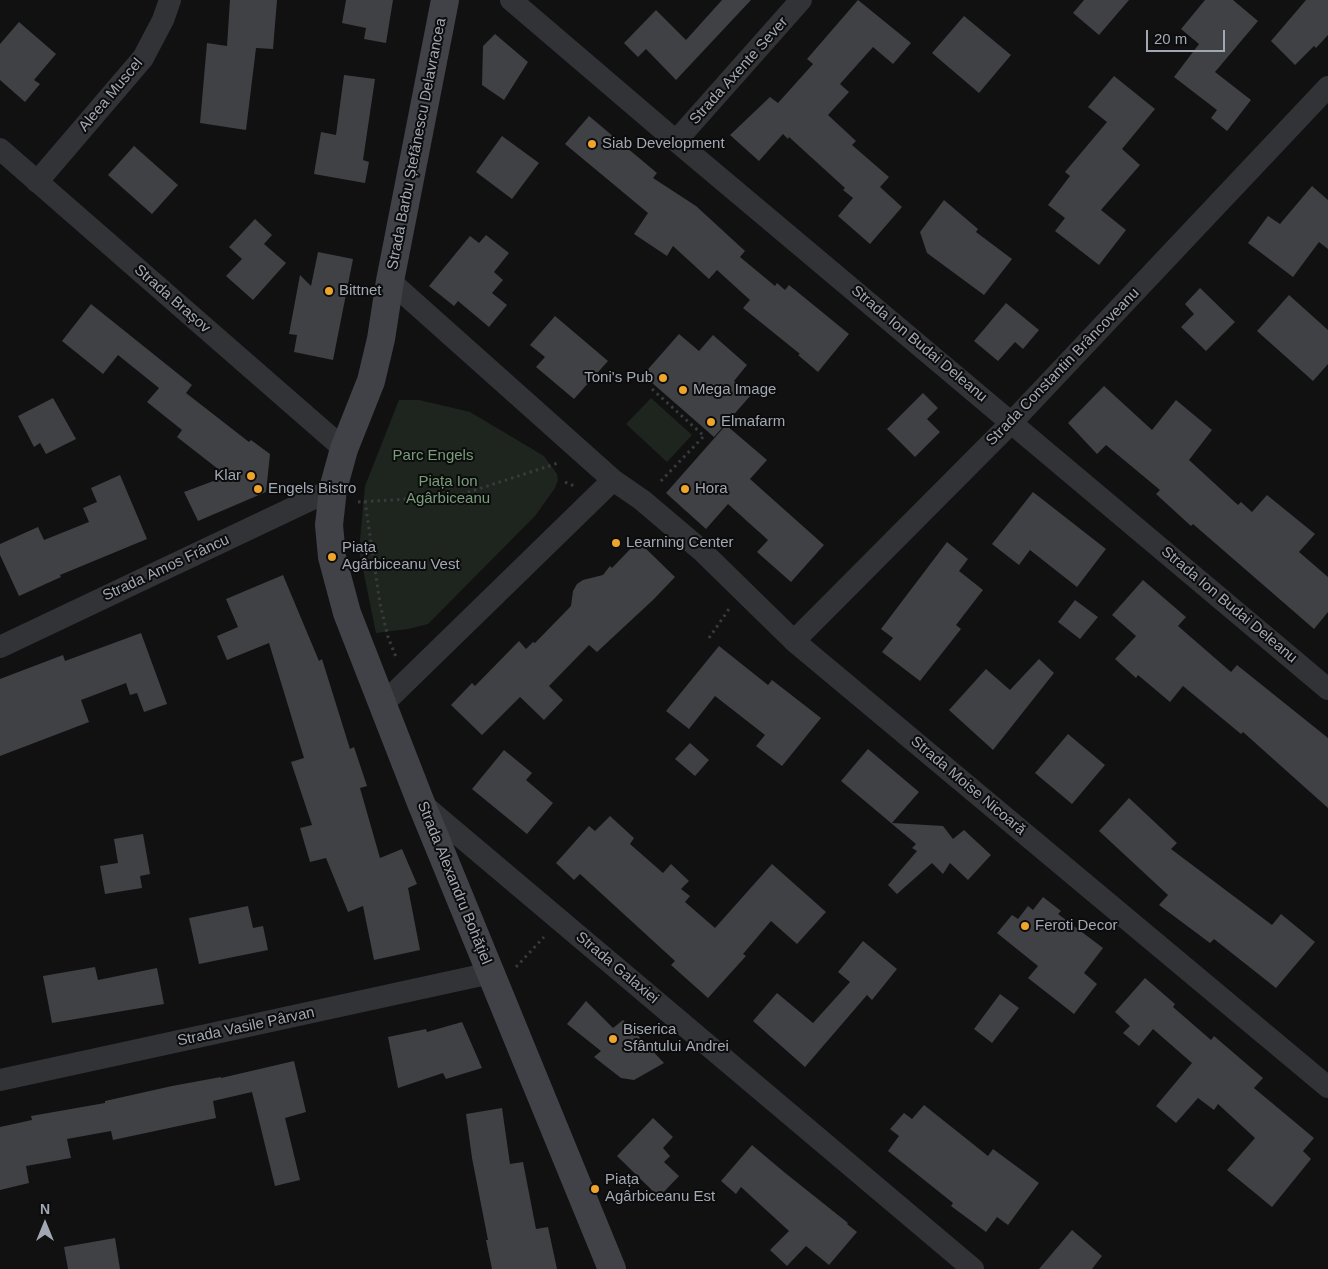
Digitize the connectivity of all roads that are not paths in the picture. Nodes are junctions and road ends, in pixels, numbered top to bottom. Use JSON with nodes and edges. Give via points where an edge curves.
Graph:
{"nodes":[{"id":1,"x":170,"y":0,"type":"edge"},
{"id":2,"x":446,"y":0,"type":"edge"},
{"id":3,"x":511,"y":0,"type":"edge"},
{"id":4,"x":801,"y":0,"type":"edge"},
{"id":5,"x":1328,"y":87,"type":"edge"},
{"id":6,"x":676,"y":141,"type":"junction"},
{"id":7,"x":0,"y":149,"type":"edge"},
{"id":8,"x":37,"y":182,"type":"junction"},
{"id":9,"x":390,"y":281,"type":"junction"},
{"id":10,"x":1012,"y":422,"type":"junction"},
{"id":11,"x":344,"y":449,"type":"junction"},
{"id":12,"x":613,"y":480,"type":"junction"},
{"id":13,"x":333,"y":489,"type":"junction"},
{"id":14,"x":794,"y":641,"type":"junction"},
{"id":15,"x":0,"y":647,"type":"edge"},
{"id":16,"x":1328,"y":689,"type":"edge"},
{"id":17,"x":382,"y":704,"type":"junction"},
{"id":18,"x":421,"y":803,"type":"junction"},
{"id":19,"x":494,"y":981,"type":"junction"},
{"id":20,"x":0,"y":1080,"type":"edge"},
{"id":21,"x":1328,"y":1087,"type":"edge"},
{"id":22,"x":612,"y":1269,"type":"edge"},
{"id":23,"x":973,"y":1269,"type":"edge"}],
"edges":[{"from":1,"to":8,"type":"street","name":"Aleea Muscel","via":[[143,58]]},
{"from":2,"to":9,"type":"main road","name":"Strada Barbu Ștefănescu Delavrancea"},
{"from":3,"to":6,"type":"street","name":"Strada Ion Budai Deleanu"},
{"from":4,"to":6,"type":"street","name":"Strada Axente Sever"},
{"from":5,"to":10,"type":"street","name":"Strada Constantin Brâncoveanu"},
{"from":6,"to":10,"type":"street","name":"Strada Ion Budai Deleanu"},
{"from":7,"to":8,"type":"street","name":"Strada Brașov"},
{"from":8,"to":11,"type":"street","name":"Strada Brașov"},
{"from":9,"to":11,"type":"main road","name":"Strada Barbu Ștefănescu Delavrancea","via":[[371,381]]},
{"from":9,"to":12,"type":"street"},
{"from":10,"to":14,"type":"street","name":"Strada Constantin Brâncoveanu"},
{"from":10,"to":16,"type":"street","name":"Strada Ion Budai Deleanu"},
{"from":11,"to":13,"type":"main road","name":"Strada Barbu Ștefănescu Delavrancea"},
{"from":12,"to":14,"type":"street","name":"Strada Moise Nicoară","via":[[701,550]]},
{"from":12,"to":17,"type":"street"},
{"from":13,"to":15,"type":"street","name":"Strada Amos Frâncu"},
{"from":13,"to":17,"type":"main road","name":"Strada Alexandru Bohățiel","via":[[329,525],[332,557],[348,613]]},
{"from":14,"to":21,"type":"street","name":"Strada Moise Nicoară"},
{"from":17,"to":18,"type":"main road","name":"Strada Alexandru Bohățiel"},
{"from":18,"to":19,"type":"main road","name":"Strada Alexandru Bohățiel"},
{"from":18,"to":23,"type":"street","name":"Strada Galaxiei"},
{"from":19,"to":20,"type":"street","name":"Strada Vasile Pârvan"},
{"from":19,"to":22,"type":"main road","name":"Strada Alexandru Bohățiel"}]}
